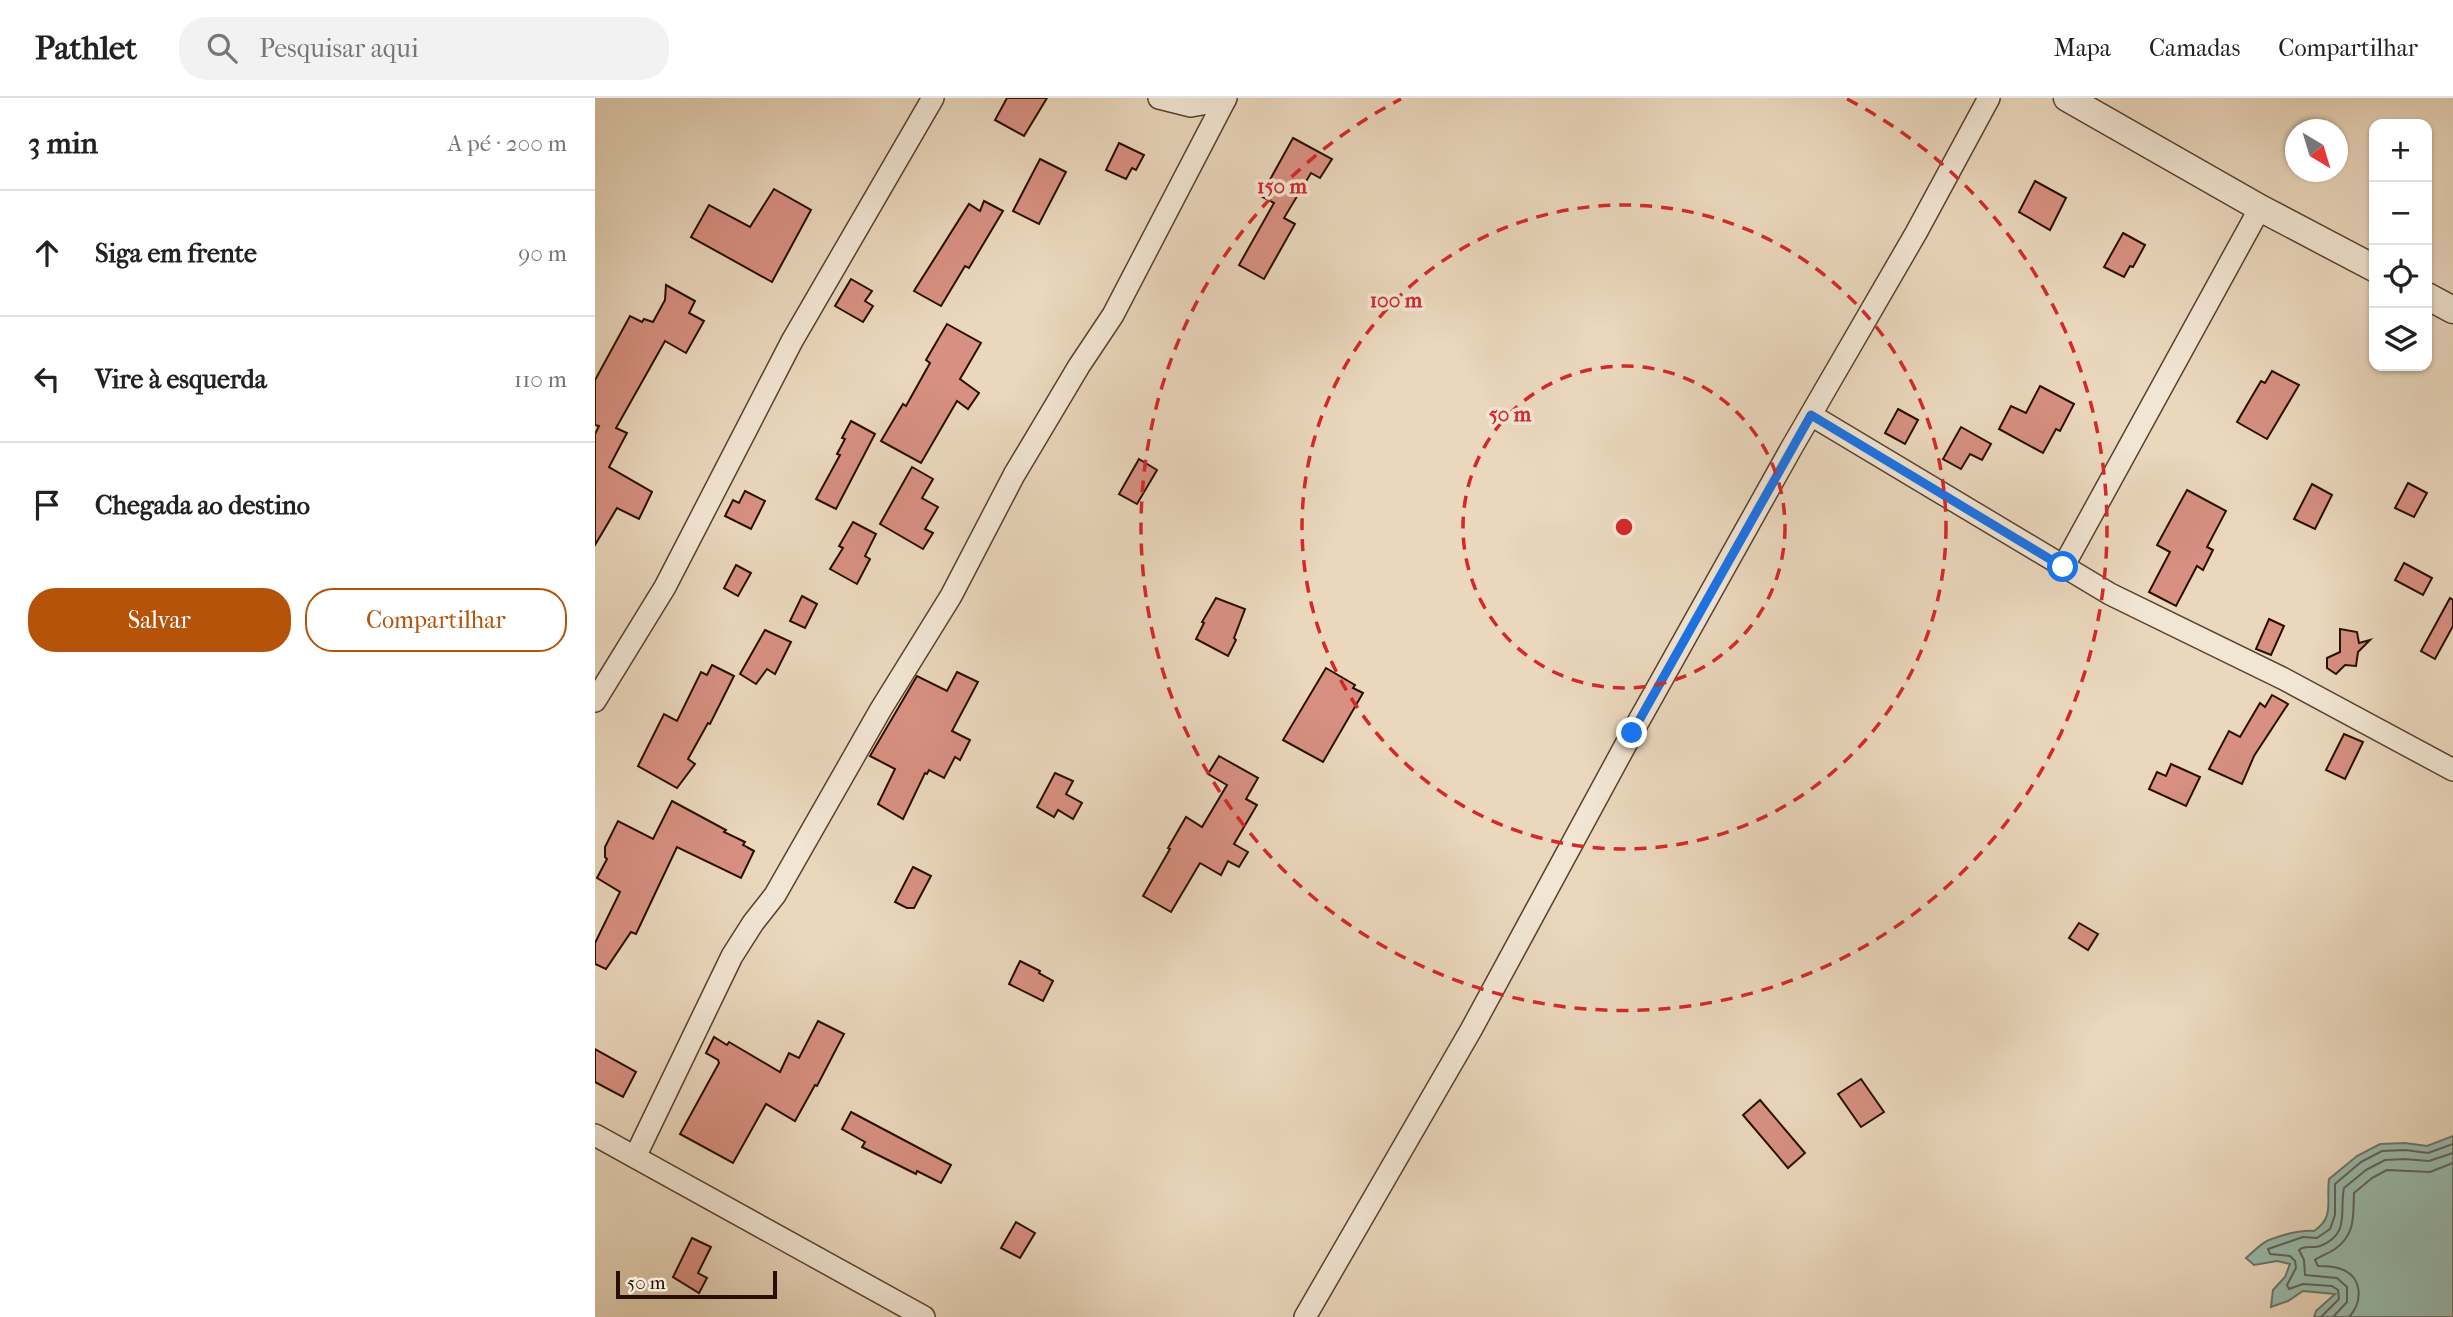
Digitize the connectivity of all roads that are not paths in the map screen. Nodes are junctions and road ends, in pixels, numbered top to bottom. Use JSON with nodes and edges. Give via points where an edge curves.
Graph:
{"nodes":[{"id":1,"x":933,"y":98,"type":"edge"},
{"id":2,"x":1159,"y":98,"type":"edge"},
{"id":3,"x":1989,"y":98,"type":"edge"},
{"id":4,"x":2067,"y":98,"type":"edge"},
{"id":5,"x":1225,"y":99,"type":"edge"},
{"id":6,"x":2260,"y":208,"type":"junction"},
{"id":7,"x":2369,"y":265,"type":"edge"},
{"id":8,"x":2432,"y":299,"type":"edge"},
{"id":9,"x":2453,"y":310,"type":"edge"},
{"id":10,"x":1811,"y":415,"type":"junction"},
{"id":11,"x":2063,"y":567,"type":"junction"},
{"id":12,"x":595,"y":701,"type":"edge"},
{"id":13,"x":2453,"y":770,"type":"edge"},
{"id":14,"x":595,"y":1135,"type":"edge"},
{"id":15,"x":635,"y":1157,"type":"junction"},
{"id":16,"x":912,"y":1314,"type":"edge"},
{"id":17,"x":1305,"y":1317,"type":"edge"}],
"edges":[{"from":1,"to":12,"type":"street","via":[[792,341],[666,587]]},
{"from":2,"to":5,"type":"street","via":[[1191,106]]},
{"from":3,"to":10,"type":"street"},
{"from":4,"to":6,"type":"street"},
{"from":5,"to":15,"type":"street","via":[[1113,315],[1014,475],[951,596],[781,885],[732,956]]},
{"from":6,"to":7,"type":"street"},
{"from":6,"to":11,"type":"street"},
{"from":8,"to":9,"type":"street"},
{"from":10,"to":11,"type":"street"},
{"from":10,"to":17,"type":"street","via":[[1471,1030]]},
{"from":11,"to":13,"type":"street"},
{"from":14,"to":15,"type":"street"},
{"from":15,"to":16,"type":"street"}]}
